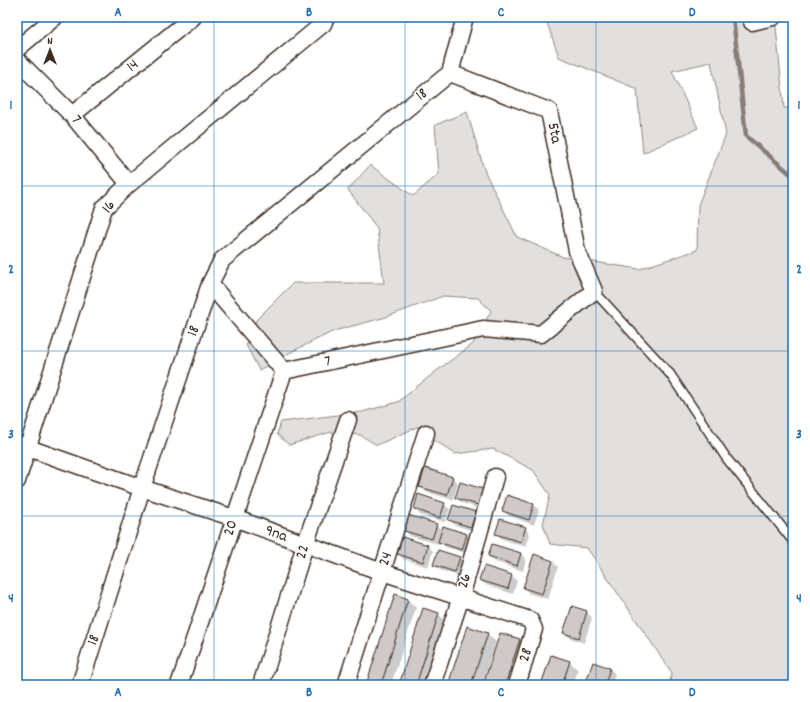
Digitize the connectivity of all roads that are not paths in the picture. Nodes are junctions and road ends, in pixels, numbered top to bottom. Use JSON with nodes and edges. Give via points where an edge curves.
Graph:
{"nodes":[{"id":1,"x":55,"y":17,"type":"edge"},
{"id":2,"x":193,"y":17,"type":"edge"},
{"id":3,"x":326,"y":17,"type":"edge"},
{"id":4,"x":465,"y":17,"type":"edge"},
{"id":5,"x":773,"y":17,"type":"edge"},
{"id":6,"x":752,"y":22,"type":"dead end"},
{"id":7,"x":17,"y":49,"type":"edge"},
{"id":8,"x":17,"y":60,"type":"edge"},
{"id":9,"x":450,"y":73,"type":"junction"},
{"id":10,"x":72,"y":115,"type":"junction"},
{"id":11,"x":129,"y":184,"type":"junction"},
{"id":12,"x":210,"y":284,"type":"junction"},
{"id":13,"x":594,"y":291,"type":"junction"},
{"id":14,"x":284,"y":371,"type":"junction"},
{"id":15,"x":348,"y":420,"type":"dead end"},
{"id":16,"x":426,"y":433,"type":"dead end"},
{"id":17,"x":22,"y":446,"type":"edge"},
{"id":18,"x":495,"y":477,"type":"dead end"},
{"id":19,"x":17,"y":481,"type":"edge"},
{"id":20,"x":142,"y":488,"type":"junction"},
{"id":21,"x":234,"y":518,"type":"junction"},
{"id":22,"x":793,"y":542,"type":"edge"},
{"id":23,"x":305,"y":545,"type":"junction"},
{"id":24,"x":382,"y":572,"type":"junction"},
{"id":25,"x":461,"y":597,"type":"junction"},
{"id":26,"x":533,"y":624,"type":"joint"},
{"id":27,"x":80,"y":685,"type":"edge"},
{"id":28,"x":179,"y":685,"type":"edge"},
{"id":29,"x":261,"y":685,"type":"edge"},
{"id":30,"x":346,"y":685,"type":"edge"},
{"id":31,"x":432,"y":685,"type":"edge"},
{"id":32,"x":517,"y":685,"type":"edge"}],
"edges":[{"from":1,"to":7,"type":"street"},
{"from":2,"to":10,"type":"street","name":"14"},
{"from":3,"to":11,"type":"street","name":"16","via":[[323,24]]},
{"from":4,"to":9,"type":"street"},
{"from":5,"to":6,"type":"street"},
{"from":8,"to":10,"type":"street","name":"7"},
{"from":9,"to":12,"type":"street","name":"18","via":[[222,260]]},
{"from":9,"to":13,"type":"street","name":"5ta","via":[[549,111],[577,252]]},
{"from":10,"to":11,"type":"street","name":"7"},
{"from":11,"to":17,"type":"street","name":"16","via":[[104,208]]},
{"from":12,"to":14,"type":"street"},
{"from":12,"to":20,"type":"street","name":"18"},
{"from":13,"to":14,"type":"street","name":"7","via":[[541,334],[483,329]]},
{"from":13,"to":22,"type":"lane","via":[[670,374],[728,459]]},
{"from":14,"to":21,"type":"street","name":"20"},
{"from":15,"to":23,"type":"street","name":"22"},
{"from":16,"to":24,"type":"street","name":"24"},
{"from":17,"to":19,"type":"street","name":"16"},
{"from":17,"to":20,"type":"street","name":"9na"},
{"from":18,"to":25,"type":"street","name":"26"},
{"from":20,"to":21,"type":"street","name":"9na"},
{"from":20,"to":27,"type":"street","name":"18"},
{"from":21,"to":23,"type":"street","name":"9na"},
{"from":21,"to":28,"type":"street","name":"20"},
{"from":23,"to":24,"type":"street","name":"9na"},
{"from":23,"to":29,"type":"street","name":"22"},
{"from":24,"to":25,"type":"street","name":"9na"},
{"from":24,"to":30,"type":"street","name":"24"},
{"from":25,"to":26,"type":"street","name":"9na","via":[[530,620]]},
{"from":25,"to":31,"type":"street","name":"26"},
{"from":26,"to":32,"type":"street","name":"28","via":[[534,629]]}]}
